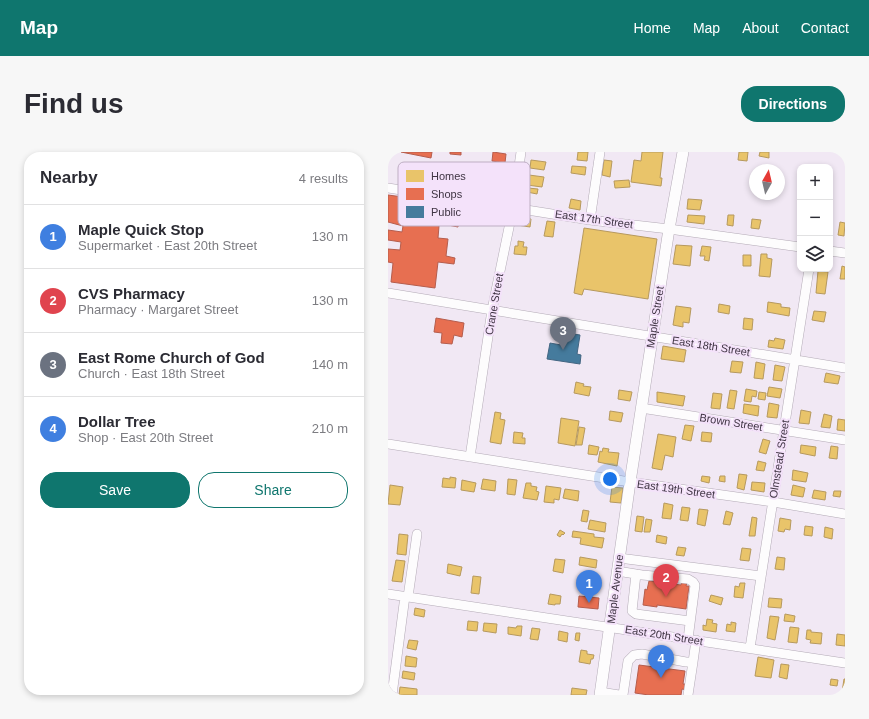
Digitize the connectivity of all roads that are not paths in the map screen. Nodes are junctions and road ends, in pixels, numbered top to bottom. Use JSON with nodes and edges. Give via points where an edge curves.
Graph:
{"nodes":[{"id":1,"x":521,"y":152,"type":"edge"},
{"id":2,"x":600,"y":152,"type":"edge"},
{"id":3,"x":683,"y":152,"type":"edge"},
{"id":4,"x":520,"y":162,"type":"edge"},
{"id":5,"x":388,"y":188,"type":"edge"},
{"id":6,"x":398,"y":190,"type":"edge"},
{"id":7,"x":530,"y":211,"type":"edge"},
{"id":8,"x":590,"y":220,"type":"junction"},
{"id":9,"x":509,"y":226,"type":"edge"},
{"id":10,"x":669,"y":229,"type":"junction"},
{"id":11,"x":797,"y":247,"type":"edge"},
{"id":12,"x":833,"y":251,"type":"edge"},
{"id":13,"x":845,"y":253,"type":"edge"},
{"id":14,"x":809,"y":272,"type":"edge"},
{"id":15,"x":388,"y":293,"type":"edge"},
{"id":16,"x":492,"y":310,"type":"junction"},
{"id":17,"x":652,"y":336,"type":"junction"},
{"id":18,"x":795,"y":360,"type":"junction"},
{"id":19,"x":845,"y":368,"type":"edge"},
{"id":20,"x":641,"y":408,"type":"junction"},
{"id":21,"x":784,"y":430,"type":"junction"},
{"id":22,"x":845,"y":440,"type":"edge"},
{"id":23,"x":388,"y":444,"type":"edge"},
{"id":24,"x":470,"y":456,"type":"junction"},
{"id":25,"x":630,"y":482,"type":"junction"},
{"id":26,"x":773,"y":502,"type":"junction"},
{"id":27,"x":845,"y":514,"type":"edge"},
{"id":28,"x":417,"y":534,"type":"dead end"},
{"id":29,"x":619,"y":558,"type":"junction"},
{"id":30,"x":617,"y":570,"type":"junction"},
{"id":31,"x":639,"y":575,"type":"junction"},
{"id":32,"x":761,"y":576,"type":"junction"},
{"id":33,"x":388,"y":594,"type":"edge"},
{"id":34,"x":406,"y":596,"type":"junction"},
{"id":35,"x":690,"y":621,"type":"junction"},
{"id":36,"x":610,"y":627,"type":"junction"},
{"id":37,"x":692,"y":640,"type":"junction"},
{"id":38,"x":750,"y":648,"type":"junction"},
{"id":39,"x":693,"y":662,"type":"junction"},
{"id":40,"x":845,"y":663,"type":"edge"},
{"id":41,"x":600,"y":694,"type":"edge"},
{"id":42,"x":392,"y":695,"type":"edge"},
{"id":43,"x":619,"y":695,"type":"edge"},
{"id":44,"x":623,"y":695,"type":"edge"},
{"id":45,"x":688,"y":695,"type":"edge"}],
"edges":[{"from":1,"to":4,"type":"street","name":"Crane Street"},
{"from":2,"to":8,"type":"street"},
{"from":3,"to":10,"type":"main road","name":"Maple Street"},
{"from":5,"to":6,"type":"street","name":"East 17th Street"},
{"from":7,"to":8,"type":"street","name":"East 17th Street"},
{"from":8,"to":10,"type":"street","name":"East 17th Street"},
{"from":9,"to":16,"type":"street","name":"Crane Street"},
{"from":10,"to":11,"type":"street","name":"East 17th Street"},
{"from":10,"to":17,"type":"main road","name":"Maple Street"},
{"from":12,"to":13,"type":"street"},
{"from":14,"to":18,"type":"street","name":"Olmstead Street"},
{"from":15,"to":16,"type":"street","name":"East 18th Street"},
{"from":16,"to":17,"type":"street","name":"East 18th Street"},
{"from":16,"to":24,"type":"street","name":"Crane Street"},
{"from":17,"to":18,"type":"street","name":"East 18th Street"},
{"from":17,"to":20,"type":"main road","name":"Maple Street"},
{"from":18,"to":19,"type":"street","name":"East 18th Street"},
{"from":18,"to":21,"type":"street","name":"Olmstead Street"},
{"from":20,"to":21,"type":"street","name":"Brown Street"},
{"from":20,"to":25,"type":"main road","name":"Maple Street"},
{"from":21,"to":22,"type":"street","name":"Brown Street"},
{"from":21,"to":26,"type":"street","name":"Olmstead Street"},
{"from":23,"to":24,"type":"street","name":"East 19th Street"},
{"from":24,"to":25,"type":"street","name":"East 19th Street"},
{"from":25,"to":26,"type":"street","name":"East 19th Street"},
{"from":25,"to":29,"type":"main road","name":"Maple Avenue"},
{"from":26,"to":27,"type":"street","name":"East 19th Street"},
{"from":26,"to":32,"type":"street","name":"Olmstead Street"},
{"from":28,"to":34,"type":"street"},
{"from":29,"to":30,"type":"main road","name":"Maple Avenue"},
{"from":29,"to":32,"type":"street"},
{"from":30,"to":31,"type":"street"},
{"from":30,"to":36,"type":"main road","name":"Maple Avenue"},
{"from":31,"to":35,"type":"street","via":[[688,579],[693,582],[695,585]]},
{"from":31,"to":35,"type":"street","via":[[632,611],[636,614]]},
{"from":32,"to":38,"type":"street","name":"Olmstead Street"},
{"from":33,"to":34,"type":"street","name":"East 20th Street"},
{"from":34,"to":36,"type":"street","name":"East 20th Street"},
{"from":34,"to":42,"type":"street"},
{"from":35,"to":37,"type":"street"},
{"from":36,"to":37,"type":"street","name":"East 20th Street"},
{"from":36,"to":41,"type":"main road","name":"Maple Avenue"},
{"from":37,"to":38,"type":"street","name":"East 20th Street"},
{"from":37,"to":39,"type":"street"},
{"from":38,"to":40,"type":"street","name":"East 20th Street"},
{"from":39,"to":44,"type":"street","via":[[634,655],[628,661]]},
{"from":39,"to":45,"type":"street"},
{"from":41,"to":43,"type":"street"}]}
